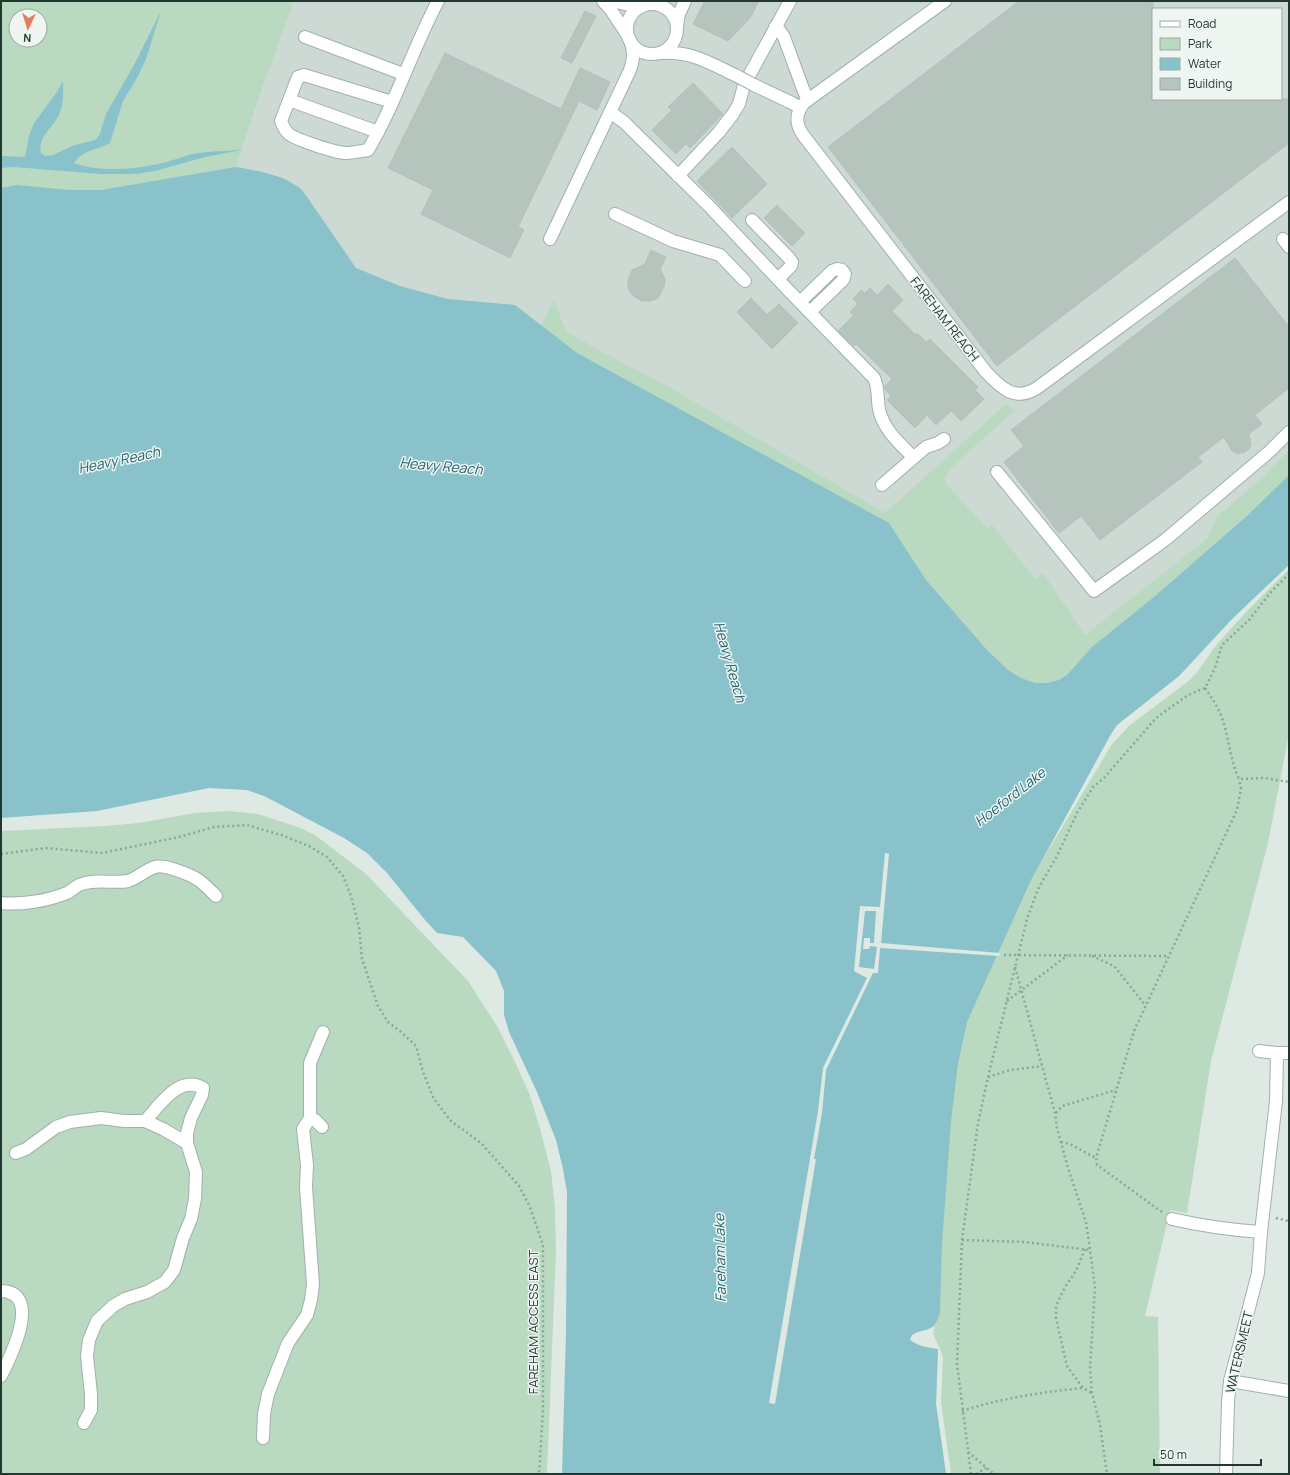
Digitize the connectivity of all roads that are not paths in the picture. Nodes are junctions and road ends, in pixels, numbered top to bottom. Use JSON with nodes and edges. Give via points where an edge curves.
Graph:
{"nodes":[{"id":1,"x":438,"y":1,"type":"edge"},
{"id":2,"x":603,"y":1,"type":"edge"},
{"id":3,"x":612,"y":1,"type":"edge"},
{"id":4,"x":668,"y":1,"type":"edge"},
{"id":5,"x":685,"y":1,"type":"edge"},
{"id":6,"x":790,"y":1,"type":"edge"},
{"id":7,"x":945,"y":1,"type":"edge"},
{"id":8,"x":650,"y":4,"type":"junction"},
{"id":9,"x":775,"y":27,"type":"junction"},
{"id":10,"x":677,"y":28,"type":"junction"},
{"id":11,"x":305,"y":37,"type":"dead end"},
{"id":12,"x":629,"y":38,"type":"junction"},
{"id":13,"x":658,"y":53,"type":"junction"},
{"id":14,"x":700,"y":58,"type":"junction"},
{"id":15,"x":404,"y":74,"type":"junction"},
{"id":16,"x":626,"y":78,"type":"junction"},
{"id":17,"x":289,"y":100,"type":"junction"},
{"id":18,"x":392,"y":102,"type":"junction"},
{"id":19,"x":804,"y":104,"type":"junction"},
{"id":20,"x":610,"y":112,"type":"junction"},
{"id":21,"x":378,"y":132,"type":"junction"},
{"id":22,"x":678,"y":176,"type":"junction"},
{"id":23,"x":1289,"y":202,"type":"edge"},
{"id":24,"x":615,"y":214,"type":"dead end"},
{"id":25,"x":752,"y":220,"type":"dead end"},
{"id":26,"x":550,"y":239,"type":"dead end"},
{"id":27,"x":778,"y":279,"type":"junction"},
{"id":28,"x":745,"y":281,"type":"dead end"},
{"id":29,"x":800,"y":302,"type":"junction"},
{"id":30,"x":810,"y":312,"type":"junction"},
{"id":31,"x":1289,"y":432,"type":"edge"},
{"id":32,"x":944,"y":439,"type":"dead end"},
{"id":33,"x":913,"y":457,"type":"junction"},
{"id":34,"x":997,"y":472,"type":"dead end"},
{"id":35,"x":882,"y":485,"type":"dead end"},
{"id":36,"x":216,"y":896,"type":"dead end"},
{"id":37,"x":1,"y":903,"type":"edge"},
{"id":38,"x":323,"y":1032,"type":"dead end"},
{"id":39,"x":1259,"y":1051,"type":"dead end"},
{"id":40,"x":1276,"y":1052,"type":"junction"},
{"id":41,"x":1289,"y":1053,"type":"edge"},
{"id":42,"x":310,"y":1118,"type":"junction"},
{"id":43,"x":145,"y":1121,"type":"junction"},
{"id":44,"x":322,"y":1127,"type":"dead end"},
{"id":45,"x":187,"y":1143,"type":"junction"},
{"id":46,"x":16,"y":1153,"type":"dead end"},
{"id":47,"x":1172,"y":1219,"type":"road end"},
{"id":48,"x":1261,"y":1232,"type":"junction"},
{"id":49,"x":1,"y":1291,"type":"edge"},
{"id":50,"x":1,"y":1376,"type":"edge"},
{"id":51,"x":1230,"y":1380,"type":"junction"},
{"id":52,"x":1289,"y":1391,"type":"edge"},
{"id":53,"x":84,"y":1423,"type":"dead end"},
{"id":54,"x":263,"y":1438,"type":"dead end"},
{"id":55,"x":1226,"y":1474,"type":"edge"}],
"edges":[{"from":1,"to":15,"type":"street"},
{"from":2,"to":12,"type":"street"},
{"from":3,"to":8,"type":"street","via":[[629,5]]},
{"from":4,"to":8,"type":"street"},
{"from":5,"to":10,"type":"street","via":[[679,14]]},
{"from":6,"to":9,"type":"street"},
{"from":7,"to":19,"type":"street"},
{"from":8,"to":10,"type":"street","via":[[660,5],[670,11],[676,19]]},
{"from":8,"to":12,"type":"street","via":[[637,9],[630,16],[627,26]]},
{"from":9,"to":19,"type":"street","via":[[784,37],[803,89]]},
{"from":9,"to":22,"type":"street","via":[[744,85],[739,104],[733,114]]},
{"from":10,"to":13,"type":"street","via":[[673,43]]},
{"from":10,"to":14,"type":"street","via":[[686,45]]},
{"from":11,"to":15,"type":"street"},
{"from":12,"to":13,"type":"street","via":[[639,50],[645,53]]},
{"from":12,"to":16,"type":"street","via":[[633,56]]},
{"from":13,"to":14,"type":"street","via":[[681,53]]},
{"from":13,"to":16,"type":"street","via":[[640,60]]},
{"from":14,"to":19,"type":"street","bridge":true,"via":[[792,102]]},
{"from":15,"to":18,"type":"street"},
{"from":16,"to":20,"type":"street"},
{"from":17,"to":18,"type":"street","via":[[298,77],[304,75]]},
{"from":17,"to":21,"type":"street"},
{"from":17,"to":21,"type":"street","via":[[280,121],[284,129],[296,138],[346,153],[368,150]]},
{"from":18,"to":21,"type":"street"},
{"from":19,"to":23,"type":"street","name":"FAREHAM REACH","via":[[797,116],[803,135],[986,372],[1003,388],[1019,394],[1037,388]]},
{"from":20,"to":22,"type":"street","via":[[624,122]]},
{"from":20,"to":26,"type":"street"},
{"from":22,"to":27,"type":"street"},
{"from":24,"to":28,"type":"street","via":[[673,241],[720,255]]},
{"from":25,"to":27,"type":"street","via":[[792,262]]},
{"from":27,"to":29,"type":"street"},
{"from":29,"to":30,"type":"street"},
{"from":29,"to":30,"type":"street","via":[[832,271],[839,268],[844,272],[843,280]]},
{"from":30,"to":33,"type":"street","via":[[874,378],[879,410],[884,423]]},
{"from":31,"to":34,"type":"street","via":[[1165,540],[1094,591]]},
{"from":32,"to":33,"type":"street","via":[[926,447]]},
{"from":33,"to":35,"type":"street"},
{"from":36,"to":37,"type":"street","via":[[199,880],[157,866],[133,879],[121,882],[96,881],[79,885],[53,898],[21,904]]},
{"from":38,"to":42,"type":"street","via":[[310,1062]]},
{"from":39,"to":40,"type":"street"},
{"from":40,"to":41,"type":"street"},
{"from":40,"to":48,"type":"street","name":"WATERSMEET","via":[[1276,1101]]},
{"from":42,"to":44,"type":"street"},
{"from":42,"to":54,"type":"street","via":[[303,1129],[307,1165],[311,1300],[307,1315],[288,1343],[270,1388],[264,1414]]},
{"from":43,"to":45,"type":"street"},
{"from":43,"to":45,"type":"street","via":[[174,1090],[184,1085],[196,1084],[202,1088],[202,1095],[191,1118]]},
{"from":43,"to":46,"type":"street","via":[[101,1118],[70,1122],[56,1127],[26,1149]]},
{"from":45,"to":53,"type":"street","via":[[196,1172],[195,1199],[174,1270],[165,1282],[147,1292],[125,1299],[97,1321],[89,1340],[87,1356],[91,1410]]},
{"from":47,"to":48,"type":"street","via":[[1228,1230]]},
{"from":48,"to":51,"type":"street","name":"WATERSMEET","via":[[1258,1273]]},
{"from":49,"to":50,"type":"street","via":[[16,1296],[22,1305],[22,1314],[13,1350]]},
{"from":51,"to":52,"type":"street"},
{"from":51,"to":55,"type":"street","name":"WATERSMEET"}]}
